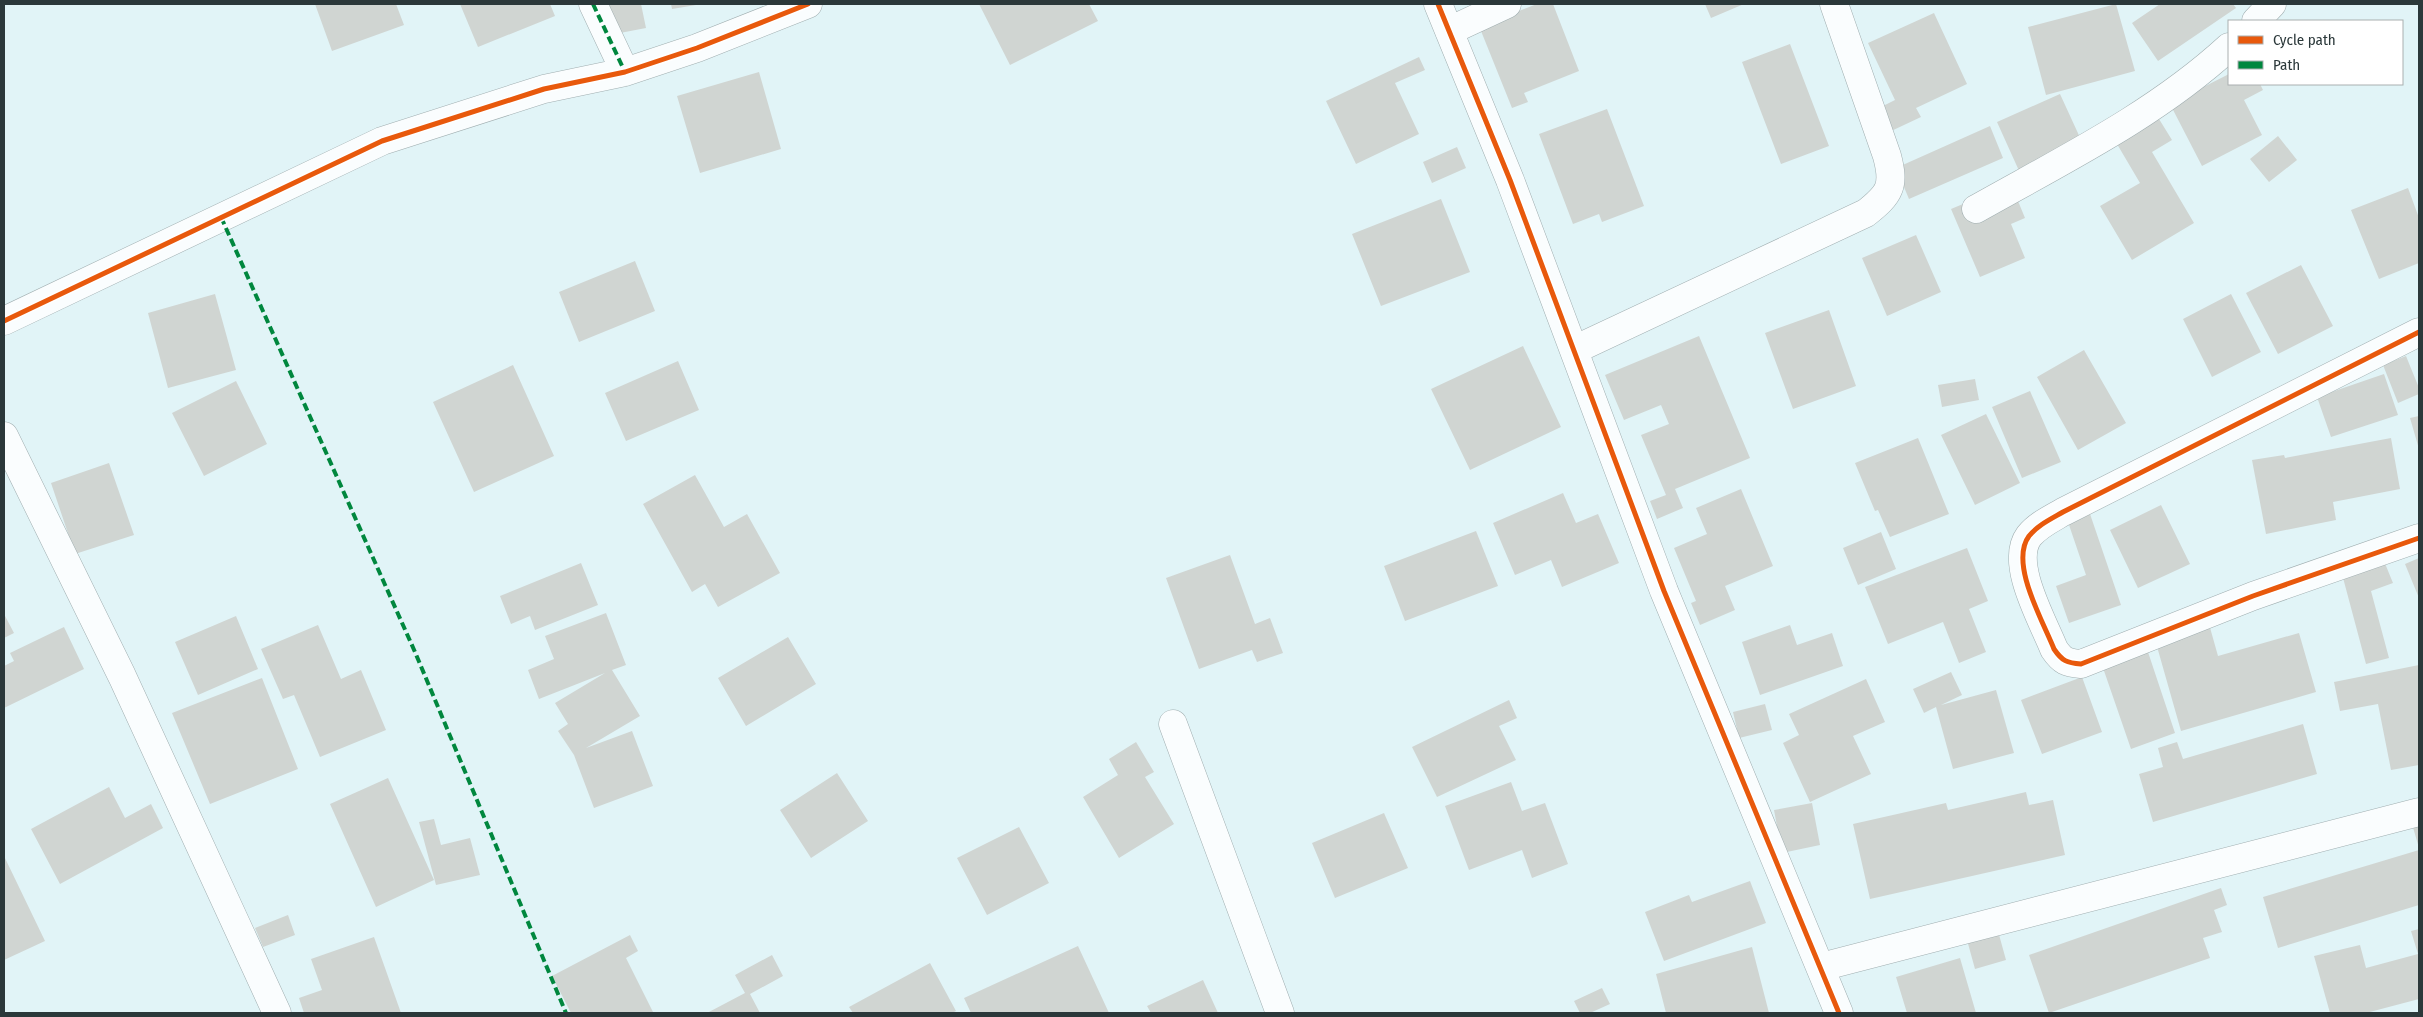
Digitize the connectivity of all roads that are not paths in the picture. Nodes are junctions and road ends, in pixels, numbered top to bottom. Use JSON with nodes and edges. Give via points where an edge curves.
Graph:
{"nodes":[{"id":1,"x":593,"y":4,"type":"edge"},
{"id":2,"x":808,"y":4,"type":"edge"},
{"id":3,"x":1438,"y":4,"type":"edge"},
{"id":4,"x":1508,"y":4,"type":"edge"},
{"id":5,"x":1834,"y":4,"type":"edge"},
{"id":6,"x":2272,"y":4,"type":"edge"},
{"id":7,"x":2257,"y":20,"type":"edge"},
{"id":8,"x":1449,"y":31,"type":"junction"},
{"id":9,"x":2228,"y":48,"type":"edge"},
{"id":10,"x":625,"y":72,"type":"junction"},
{"id":11,"x":1976,"y":209,"type":"dead end"},
{"id":12,"x":4,"y":321,"type":"edge"},
{"id":13,"x":2419,"y":332,"type":"edge"},
{"id":14,"x":1574,"y":350,"type":"junction"},
{"id":15,"x":4,"y":436,"type":"edge"},
{"id":16,"x":2419,"y":538,"type":"edge"},
{"id":17,"x":1173,"y":724,"type":"dead end"},
{"id":18,"x":2419,"y":812,"type":"edge"},
{"id":19,"x":1821,"y":967,"type":"junction"},
{"id":20,"x":277,"y":1013,"type":"edge"},
{"id":21,"x":1280,"y":1013,"type":"edge"},
{"id":22,"x":1839,"y":1013,"type":"edge"}],
"edges":[{"from":1,"to":10,"type":"street"},
{"from":2,"to":10,"type":"street","via":[[697,48]]},
{"from":3,"to":8,"type":"street"},
{"from":4,"to":8,"type":"street"},
{"from":5,"to":14,"type":"street","via":[[1892,175],[1889,189],[1881,201],[1866,213]]},
{"from":6,"to":7,"type":"street"},
{"from":8,"to":14,"type":"street"},
{"from":9,"to":11,"type":"street","via":[[2173,92],[2118,129]]},
{"from":10,"to":12,"type":"street","via":[[544,89],[382,141]]},
{"from":13,"to":16,"type":"street","via":[[2038,527],[2028,538],[2022,555],[2023,572],[2054,649],[2061,659],[2081,664],[2253,596]]},
{"from":14,"to":19,"type":"street","via":[[1664,591]]},
{"from":15,"to":20,"type":"street","via":[[122,676]]},
{"from":17,"to":21,"type":"street"},
{"from":18,"to":19,"type":"street"},
{"from":19,"to":22,"type":"street"}]}
